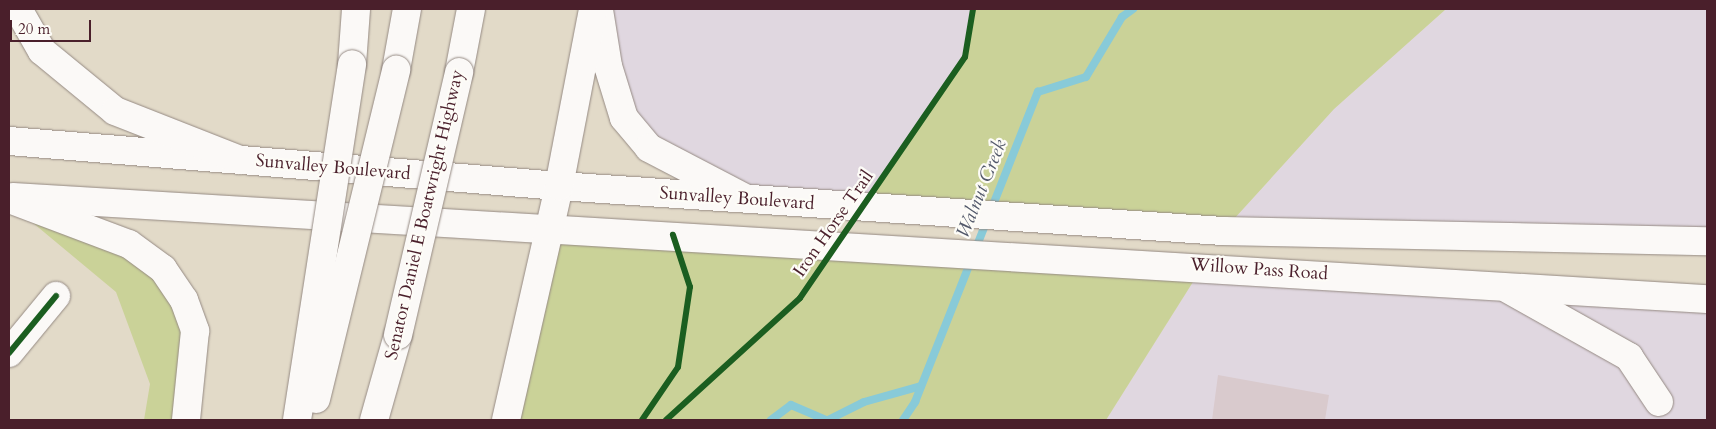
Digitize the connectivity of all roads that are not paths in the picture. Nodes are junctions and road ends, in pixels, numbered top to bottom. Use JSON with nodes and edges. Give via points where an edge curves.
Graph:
{"nodes":[{"id":1,"x":18,"y":9,"type":"edge"},
{"id":2,"x":356,"y":9,"type":"edge"},
{"id":3,"x":407,"y":9,"type":"edge"},
{"id":4,"x":471,"y":9,"type":"edge"},
{"id":5,"x":593,"y":9,"type":"edge"},
{"id":6,"x":599,"y":9,"type":"edge"},
{"id":7,"x":9,"y":141,"type":"edge"},
{"id":8,"x":240,"y":160,"type":"junction"},
{"id":9,"x":559,"y":186,"type":"junction"},
{"id":10,"x":9,"y":198,"type":"edge"},
{"id":11,"x":745,"y":198,"type":"junction"},
{"id":12,"x":838,"y":206,"type":"joint"},
{"id":13,"x":550,"y":228,"type":"junction"},
{"id":14,"x":1707,"y":241,"type":"edge"},
{"id":15,"x":1502,"y":286,"type":"junction"},
{"id":16,"x":56,"y":296,"type":"dead end"},
{"id":17,"x":1707,"y":299,"type":"edge"},
{"id":18,"x":9,"y":353,"type":"edge"},
{"id":19,"x":1659,"y":402,"type":"dead end"},
{"id":20,"x":186,"y":420,"type":"edge"},
{"id":21,"x":297,"y":420,"type":"edge"},
{"id":22,"x":310,"y":420,"type":"edge"},
{"id":23,"x":374,"y":420,"type":"edge"},
{"id":24,"x":506,"y":420,"type":"edge"}],
"edges":[{"from":1,"to":8,"type":"main road","via":[[42,51],[114,111]]},
{"from":2,"to":21,"type":"main road","bridge":true,"via":[[352,64]]},
{"from":3,"to":22,"type":"main road","bridge":true,"via":[[396,70]]},
{"from":4,"to":23,"type":"main road","name":"Senator Daniel E Boatwright Highway","bridge":true,"via":[[460,72],[398,335]]},
{"from":5,"to":9,"type":"main road"},
{"from":6,"to":11,"type":"main road","via":[[608,66],[624,118],[649,148]]},
{"from":7,"to":8,"type":"main road","name":"Sunvalley Boulevard"},
{"from":8,"to":9,"type":"main road","name":"Sunvalley Boulevard"},
{"from":9,"to":11,"type":"main road","name":"Sunvalley Boulevard"},
{"from":9,"to":13,"type":"main road"},
{"from":10,"to":13,"type":"main road"},
{"from":10,"to":20,"type":"main road","via":[[129,244],[163,268],[184,300],[195,331]]},
{"from":11,"to":12,"type":"main road","name":"Sunvalley Boulevard"},
{"from":12,"to":14,"type":"main road","name":"Willow Pass Road","via":[[1223,231]]},
{"from":13,"to":15,"type":"main road","name":"Willow Pass Road"},
{"from":13,"to":24,"type":"main road"},
{"from":15,"to":17,"type":"main road","name":"Willow Pass Road"},
{"from":15,"to":19,"type":"main road","via":[[1629,357]]},
{"from":16,"to":18,"type":"main road"}]}
